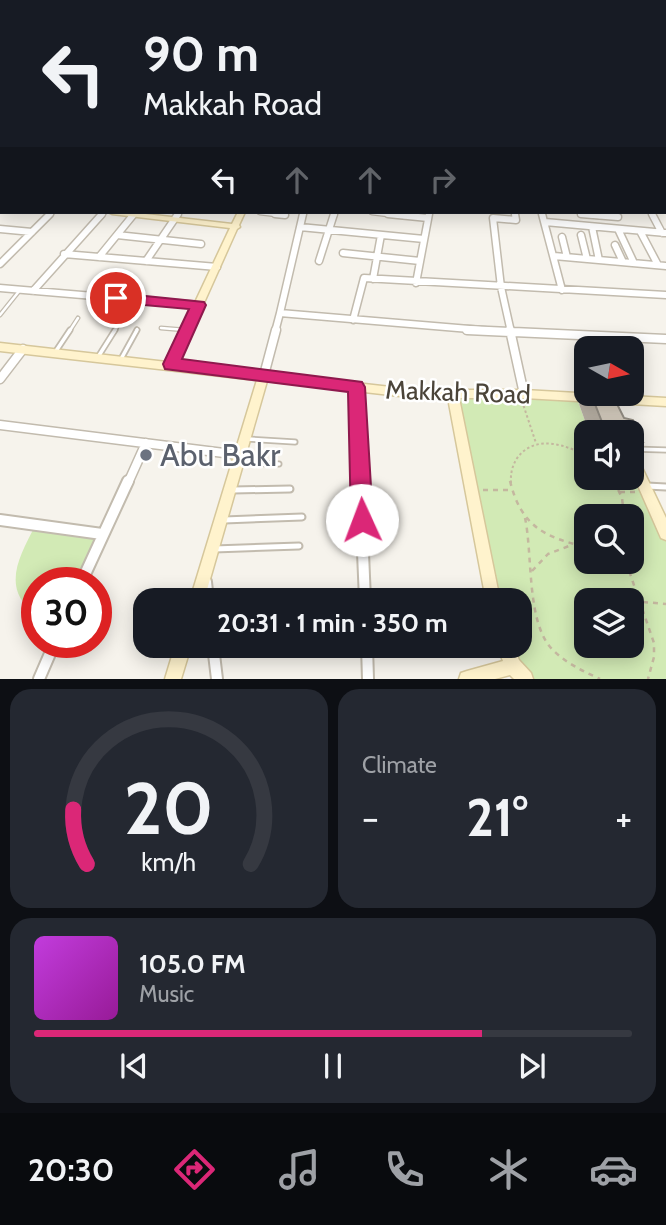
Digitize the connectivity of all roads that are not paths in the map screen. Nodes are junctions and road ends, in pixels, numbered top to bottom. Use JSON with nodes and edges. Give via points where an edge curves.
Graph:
{"nodes":[{"id":1,"x":50,"y":214,"type":"edge"},
{"id":2,"x":102,"y":214,"type":"edge"},
{"id":3,"x":133,"y":214,"type":"edge"},
{"id":4,"x":155,"y":214,"type":"edge"},
{"id":5,"x":240,"y":214,"type":"edge"},
{"id":6,"x":277,"y":214,"type":"edge"},
{"id":7,"x":303,"y":214,"type":"edge"},
{"id":8,"x":334,"y":214,"type":"edge"},
{"id":9,"x":410,"y":214,"type":"edge"},
{"id":10,"x":515,"y":214,"type":"edge"},
{"id":11,"x":543,"y":214,"type":"edge"},
{"id":12,"x":581,"y":214,"type":"edge"},
{"id":13,"x":617,"y":214,"type":"edge"},
{"id":14,"x":651,"y":214,"type":"edge"},
{"id":15,"x":176,"y":215,"type":"edge"},
{"id":16,"x":285,"y":215,"type":"dead end"},
{"id":17,"x":429,"y":215,"type":"edge"},
{"id":18,"x":545,"y":222,"type":"junction"},
{"id":19,"x":236,"y":227,"type":"junction"},
{"id":20,"x":300,"y":227,"type":"junction"},
{"id":21,"x":589,"y":227,"type":"junction"},
{"id":22,"x":0,"y":229,"type":"edge"},
{"id":23,"x":621,"y":229,"type":"junction"},
{"id":24,"x":328,"y":230,"type":"junction"},
{"id":25,"x":640,"y":231,"type":"junction"},
{"id":26,"x":32,"y":232,"type":"junction"},
{"id":27,"x":664,"y":233,"type":"edge"},
{"id":28,"x":581,"y":234,"type":"dead end"},
{"id":29,"x":117,"y":235,"type":"junction"},
{"id":30,"x":381,"y":235,"type":"junction"},
{"id":31,"x":562,"y":237,"type":"dead end"},
{"id":32,"x":424,"y":239,"type":"junction"},
{"id":33,"x":160,"y":240,"type":"junction"},
{"id":34,"x":201,"y":244,"type":"dead end"},
{"id":35,"x":615,"y":245,"type":"dead end"},
{"id":36,"x":343,"y":253,"type":"dead end"},
{"id":37,"x":64,"y":254,"type":"junction"},
{"id":38,"x":377,"y":256,"type":"junction"},
{"id":39,"x":554,"y":256,"type":"junction"},
{"id":40,"x":99,"y":257,"type":"junction"},
{"id":41,"x":567,"y":257,"type":"junction"},
{"id":42,"x":587,"y":259,"type":"junction"},
{"id":43,"x":599,"y":260,"type":"junction"},
{"id":44,"x":146,"y":261,"type":"junction"},
{"id":45,"x":319,"y":261,"type":"dead end"},
{"id":46,"x":420,"y":261,"type":"junction"},
{"id":47,"x":623,"y":262,"type":"junction"},
{"id":48,"x":634,"y":263,"type":"junction"},
{"id":49,"x":0,"y":264,"type":"edge"},
{"id":50,"x":657,"y":265,"type":"junction"},
{"id":51,"x":666,"y":266,"type":"edge"},
{"id":52,"x":217,"y":267,"type":"junction"},
{"id":53,"x":373,"y":279,"type":"junction"},
{"id":54,"x":416,"y":283,"type":"junction"},
{"id":55,"x":501,"y":287,"type":"junction"},
{"id":56,"x":0,"y":288,"type":"edge"},
{"id":57,"x":20,"y":290,"type":"junction"},
{"id":58,"x":562,"y":290,"type":"junction"},
{"id":59,"x":33,"y":291,"type":"junction"},
{"id":60,"x":666,"y":295,"type":"edge"},
{"id":61,"x":199,"y":305,"type":"junction"},
{"id":62,"x":279,"y":313,"type":"junction"},
{"id":63,"x":0,"y":315,"type":"edge"},
{"id":64,"x":78,"y":318,"type":"dead end"},
{"id":65,"x":121,"y":320,"type":"dead end"},
{"id":66,"x":353,"y":320,"type":"junction"},
{"id":67,"x":161,"y":328,"type":"dead end"},
{"id":68,"x":137,"y":329,"type":"dead end"},
{"id":69,"x":187,"y":330,"type":"junction"},
{"id":70,"x":509,"y":331,"type":"junction"},
{"id":71,"x":666,"y":340,"type":"edge"},
{"id":72,"x":0,"y":347,"type":"edge"},
{"id":73,"x":23,"y":349,"type":"junction"},
{"id":74,"x":55,"y":353,"type":"junction"},
{"id":75,"x":99,"y":357,"type":"junction"},
{"id":76,"x":121,"y":359,"type":"junction"},
{"id":77,"x":171,"y":364,"type":"junction"},
{"id":78,"x":264,"y":375,"type":"junction"},
{"id":79,"x":0,"y":379,"type":"edge"},
{"id":80,"x":356,"y":387,"type":"junction"},
{"id":81,"x":453,"y":394,"type":"junction"},
{"id":82,"x":522,"y":394,"type":"junction"},
{"id":83,"x":574,"y":397,"type":"edge"},
{"id":84,"x":644,"y":401,"type":"edge"},
{"id":85,"x":666,"y":402,"type":"edge"},
{"id":86,"x":608,"y":406,"type":"edge"},
{"id":87,"x":609,"y":409,"type":"edge"},
{"id":88,"x":0,"y":425,"type":"edge"},
{"id":89,"x":245,"y":439,"type":"junction"},
{"id":90,"x":295,"y":442,"type":"dead end"},
{"id":91,"x":146,"y":443,"type":"junction"},
{"id":92,"x":644,"y":449,"type":"edge"},
{"id":93,"x":666,"y":450,"type":"edge"},
{"id":94,"x":239,"y":459,"type":"junction"},
{"id":95,"x":279,"y":464,"type":"dead end"},
{"id":96,"x":644,"y":485,"type":"edge"},
{"id":97,"x":666,"y":487,"type":"edge"},
{"id":98,"x":230,"y":489,"type":"junction"},
{"id":99,"x":290,"y":489,"type":"dead end"},
{"id":100,"x":646,"y":489,"type":"junction"},
{"id":101,"x":302,"y":517,"type":"dead end"},
{"id":102,"x":0,"y":520,"type":"edge"},
{"id":103,"x":221,"y":520,"type":"junction"},
{"id":104,"x":666,"y":533,"type":"edge"},
{"id":105,"x":102,"y":534,"type":"junction"},
{"id":106,"x":299,"y":547,"type":"dead end"},
{"id":107,"x":213,"y":549,"type":"junction"},
{"id":108,"x":88,"y":567,"type":"edge"},
{"id":109,"x":205,"y":574,"type":"junction"},
{"id":110,"x":201,"y":588,"type":"edge"},
{"id":111,"x":207,"y":588,"type":"edge"},
{"id":112,"x":364,"y":588,"type":"edge"},
{"id":113,"x":491,"y":588,"type":"edge"},
{"id":114,"x":48,"y":658,"type":"edge"},
{"id":115,"x":179,"y":658,"type":"edge"},
{"id":116,"x":214,"y":658,"type":"edge"},
{"id":117,"x":367,"y":658,"type":"edge"},
{"id":118,"x":510,"y":658,"type":"edge"},
{"id":119,"x":513,"y":666,"type":"junction"},
{"id":120,"x":39,"y":679,"type":"edge"},
{"id":121,"x":173,"y":679,"type":"edge"},
{"id":122,"x":217,"y":679,"type":"edge"},
{"id":123,"x":368,"y":679,"type":"edge"},
{"id":124,"x":467,"y":679,"type":"edge"},
{"id":125,"x":525,"y":679,"type":"edge"}],
"edges":[{"from":1,"to":26,"type":"street"},
{"from":2,"to":37,"type":"street"},
{"from":3,"to":29,"type":"street"},
{"from":4,"to":15,"type":"street"},
{"from":5,"to":19,"type":"street"},
{"from":6,"to":16,"type":"street"},
{"from":7,"to":20,"type":"street"},
{"from":8,"to":24,"type":"street"},
{"from":9,"to":17,"type":"street"},
{"from":10,"to":55,"type":"street","via":[[516,220],[493,218]]},
{"from":11,"to":18,"type":"street"},
{"from":12,"to":21,"type":"street"},
{"from":13,"to":23,"type":"street"},
{"from":14,"to":27,"type":"street"},
{"from":15,"to":19,"type":"street"},
{"from":15,"to":33,"type":"street"},
{"from":17,"to":32,"type":"street"},
{"from":18,"to":21,"type":"street"},
{"from":18,"to":39,"type":"street"},
{"from":19,"to":52,"type":"street"},
{"from":20,"to":24,"type":"street"},
{"from":20,"to":62,"type":"street"},
{"from":21,"to":23,"type":"street"},
{"from":21,"to":43,"type":"street"},
{"from":22,"to":26,"type":"street"},
{"from":23,"to":25,"type":"street"},
{"from":23,"to":48,"type":"street"},
{"from":24,"to":30,"type":"street"},
{"from":24,"to":45,"type":"street"},
{"from":25,"to":27,"type":"street"},
{"from":25,"to":50,"type":"street"},
{"from":26,"to":49,"type":"street"},
{"from":28,"to":42,"type":"street"},
{"from":29,"to":33,"type":"street"},
{"from":29,"to":40,"type":"street"},
{"from":30,"to":32,"type":"street"},
{"from":30,"to":38,"type":"street"},
{"from":31,"to":41,"type":"street"},
{"from":32,"to":46,"type":"street"},
{"from":33,"to":34,"type":"street"},
{"from":33,"to":44,"type":"street"},
{"from":35,"to":47,"type":"street"},
{"from":36,"to":38,"type":"street"},
{"from":37,"to":40,"type":"street"},
{"from":37,"to":59,"type":"street"},
{"from":38,"to":46,"type":"street"},
{"from":38,"to":53,"type":"street"},
{"from":39,"to":41,"type":"street"},
{"from":39,"to":58,"type":"street"},
{"from":40,"to":44,"type":"street"},
{"from":41,"to":42,"type":"street"},
{"from":42,"to":43,"type":"street"},
{"from":43,"to":47,"type":"street"},
{"from":44,"to":52,"type":"street"},
{"from":46,"to":54,"type":"street"},
{"from":47,"to":48,"type":"street"},
{"from":48,"to":50,"type":"street"},
{"from":50,"to":51,"type":"street"},
{"from":52,"to":61,"type":"street"},
{"from":53,"to":54,"type":"street"},
{"from":53,"to":66,"type":"street","via":[[364,278]]},
{"from":54,"to":55,"type":"street"},
{"from":55,"to":58,"type":"street"},
{"from":55,"to":70,"type":"street"},
{"from":56,"to":57,"type":"street"},
{"from":57,"to":59,"type":"street"},
{"from":57,"to":63,"type":"lane"},
{"from":58,"to":60,"type":"street"},
{"from":59,"to":61,"type":"street"},
{"from":61,"to":69,"type":"street"},
{"from":62,"to":66,"type":"street"},
{"from":62,"to":78,"type":"street"},
{"from":64,"to":74,"type":"lane"},
{"from":65,"to":75,"type":"lane"},
{"from":66,"to":70,"type":"street"},
{"from":67,"to":69,"type":"lane"},
{"from":68,"to":76,"type":"lane"},
{"from":69,"to":77,"type":"street"},
{"from":70,"to":71,"type":"street"},
{"from":70,"to":82,"type":"street"},
{"from":72,"to":73,"type":"street","name":"Makkah Road"},
{"from":73,"to":74,"type":"street","name":"Makkah Road"},
{"from":73,"to":79,"type":"street"},
{"from":74,"to":75,"type":"street","name":"Makkah Road"},
{"from":75,"to":76,"type":"street","name":"Makkah Road"},
{"from":76,"to":77,"type":"street","name":"Makkah Road"},
{"from":77,"to":78,"type":"street","name":"Makkah Road"},
{"from":78,"to":80,"type":"street","name":"Makkah Road"},
{"from":78,"to":89,"type":"street"},
{"from":80,"to":81,"type":"street","name":"Makkah Road"},
{"from":80,"to":112,"type":"street"},
{"from":81,"to":82,"type":"street","name":"Makkah Road"},
{"from":81,"to":113,"type":"street"},
{"from":82,"to":83,"type":"street","name":"Makkah Road"},
{"from":84,"to":85,"type":"street","name":"Makkah Road"},
{"from":86,"to":87,"type":"street"},
{"from":88,"to":91,"type":"street"},
{"from":89,"to":90,"type":"lane"},
{"from":89,"to":94,"type":"street"},
{"from":91,"to":94,"type":"street"},
{"from":91,"to":105,"type":"street"},
{"from":92,"to":93,"type":"lane"},
{"from":94,"to":95,"type":"lane"},
{"from":94,"to":98,"type":"street"},
{"from":96,"to":100,"type":"street"},
{"from":97,"to":100,"type":"lane"},
{"from":98,"to":99,"type":"lane"},
{"from":98,"to":103,"type":"street"},
{"from":100,"to":104,"type":"street"},
{"from":101,"to":103,"type":"lane"},
{"from":102,"to":105,"type":"street"},
{"from":103,"to":107,"type":"street"},
{"from":105,"to":108,"type":"street"},
{"from":106,"to":107,"type":"lane"},
{"from":107,"to":109,"type":"street"},
{"from":109,"to":110,"type":"street"},
{"from":109,"to":111,"type":"street"},
{"from":114,"to":120,"type":"street"},
{"from":115,"to":121,"type":"street"},
{"from":116,"to":122,"type":"street"},
{"from":117,"to":123,"type":"street"},
{"from":118,"to":119,"type":"street"},
{"from":119,"to":124,"type":"street"},
{"from":119,"to":125,"type":"street"}]}
